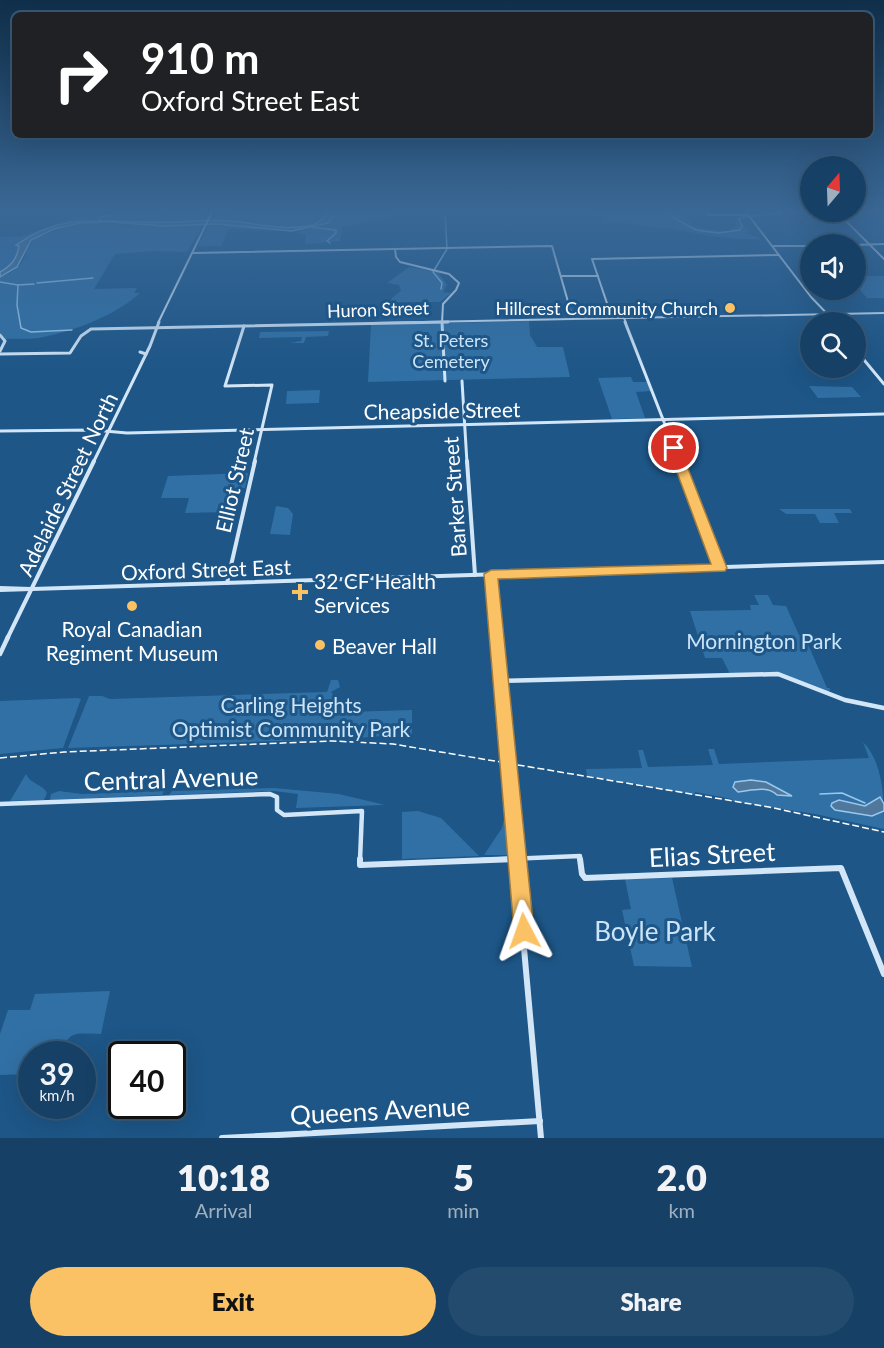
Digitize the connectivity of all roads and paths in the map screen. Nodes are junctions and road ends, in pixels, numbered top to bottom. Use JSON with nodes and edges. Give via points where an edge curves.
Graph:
{"nodes":[{"id":1,"x":186,"y":265,"type":"edge"},
{"id":2,"x":414,"y":265,"type":"edge"},
{"id":3,"x":558,"y":265,"type":"edge"},
{"id":4,"x":594,"y":265,"type":"edge"},
{"id":5,"x":787,"y":265,"type":"edge"},
{"id":6,"x":561,"y":276,"type":"junction"},
{"id":7,"x":598,"y":276,"type":"junction"},
{"id":8,"x":823,"y":312,"type":"edge"},
{"id":9,"x":866,"y":313,"type":"edge"},
{"id":10,"x":884,"y":313,"type":"edge"},
{"id":11,"x":800,"y":314,"type":"edge"},
{"id":12,"x":612,"y":318,"type":"junction"},
{"id":13,"x":624,"y":318,"type":"junction"},
{"id":14,"x":573,"y":319,"type":"junction"},
{"id":15,"x":442,"y":320,"type":"junction"},
{"id":16,"x":244,"y":326,"type":"junction"},
{"id":17,"x":155,"y":328,"type":"junction"},
{"id":18,"x":0,"y":335,"type":"edge"},
{"id":19,"x":147,"y":352,"type":"joint"},
{"id":20,"x":0,"y":353,"type":"edge"},
{"id":21,"x":866,"y":361,"type":"edge"},
{"id":22,"x":445,"y":381,"type":"dead end"},
{"id":23,"x":462,"y":381,"type":"dead end"},
{"id":24,"x":884,"y":384,"type":"edge"},
{"id":25,"x":884,"y":414,"type":"edge"},
{"id":26,"x":662,"y":419,"type":"junction"},
{"id":27,"x":465,"y":424,"type":"junction"},
{"id":28,"x":262,"y":429,"type":"junction"},
{"id":29,"x":0,"y":431,"type":"edge"},
{"id":30,"x":108,"y":432,"type":"junction"},
{"id":31,"x":884,"y":562,"type":"edge"},
{"id":32,"x":720,"y":568,"type":"junction"},
{"id":33,"x":491,"y":574,"type":"junction"},
{"id":34,"x":474,"y":575,"type":"junction"},
{"id":35,"x":227,"y":583,"type":"junction"},
{"id":36,"x":0,"y":589,"type":"edge"},
{"id":37,"x":32,"y":589,"type":"junction"},
{"id":38,"x":15,"y":590,"type":"junction"},
{"id":39,"x":27,"y":600,"type":"junction"},
{"id":40,"x":0,"y":654,"type":"edge"},
{"id":41,"x":502,"y":681,"type":"junction"},
{"id":42,"x":884,"y":708,"type":"edge"},
{"id":43,"x":0,"y":804,"type":"edge"},
{"id":44,"x":518,"y":858,"type":"junction"},
{"id":45,"x":884,"y":974,"type":"edge"},
{"id":46,"x":540,"y":1121,"type":"junction"},
{"id":47,"x":222,"y":1138,"type":"edge"},
{"id":48,"x":541,"y":1138,"type":"edge"}],
"edges":[{"from":1,"to":17,"type":"street","name":"Adelaide Street North"},
{"from":2,"to":15,"type":"street","via":[[454,277],[459,283],[458,290],[442,304]]},
{"from":3,"to":6,"type":"street"},
{"from":4,"to":7,"type":"street"},
{"from":5,"to":8,"type":"street"},
{"from":6,"to":7,"type":"street"},
{"from":6,"to":14,"type":"street"},
{"from":7,"to":12,"type":"street"},
{"from":9,"to":10,"type":"street","name":"Huron Street"},
{"from":11,"to":13,"type":"street","name":"Huron Street"},
{"from":12,"to":13,"type":"street","name":"Huron Street"},
{"from":12,"to":14,"type":"street","name":"Huron Street"},
{"from":13,"to":26,"type":"street"},
{"from":14,"to":15,"type":"street","name":"Huron Street"},
{"from":15,"to":16,"type":"street","name":"Huron Street"},
{"from":15,"to":22,"type":"street"},
{"from":16,"to":17,"type":"street","name":"Huron Street"},
{"from":16,"to":28,"type":"street","name":"Elliot Street","via":[[225,386],[272,385]]},
{"from":17,"to":19,"type":"street","name":"Adelaide Street North"},
{"from":17,"to":20,"type":"street","via":[[86,330],[69,353]]},
{"from":18,"to":20,"type":"street","via":[[5,341]]},
{"from":19,"to":30,"type":"main road","name":"Adelaide Street North"},
{"from":21,"to":24,"type":"street"},
{"from":23,"to":27,"type":"street","name":"Barker Street"},
{"from":25,"to":26,"type":"street","name":"Cheapside Street"},
{"from":26,"to":27,"type":"street","name":"Cheapside Street"},
{"from":26,"to":32,"type":"street"},
{"from":27,"to":28,"type":"street","name":"Cheapside Street"},
{"from":27,"to":34,"type":"street","name":"Barker Street"},
{"from":28,"to":30,"type":"street","name":"Cheapside Street"},
{"from":28,"to":35,"type":"street","name":"Elliot Street"},
{"from":29,"to":30,"type":"street","name":"Cheapside Street"},
{"from":30,"to":37,"type":"street","name":"Adelaide Street North"},
{"from":31,"to":32,"type":"street","name":"Oxford Street East"},
{"from":32,"to":33,"type":"street","name":"Oxford Street East"},
{"from":33,"to":34,"type":"street","name":"Oxford Street East"},
{"from":33,"to":41,"type":"street"},
{"from":34,"to":35,"type":"street","name":"Oxford Street East"},
{"from":35,"to":37,"type":"street","name":"Oxford Street East"},
{"from":36,"to":37,"type":"street","name":"Oxford Street East"},
{"from":36,"to":38,"type":"street","name":"Oxford Street East"},
{"from":37,"to":38,"type":"street","name":"Oxford Street East"},
{"from":37,"to":39,"type":"street","name":"Adelaide Street North"},
{"from":38,"to":39,"type":"street"},
{"from":39,"to":40,"type":"street","name":"Adelaide Street North"},
{"from":41,"to":42,"type":"street","via":[[778,674],[846,701]]},
{"from":41,"to":44,"type":"street","bridge":true},
{"from":43,"to":44,"type":"street","name":"Central Avenue","via":[[270,794],[277,797],[277,810],[284,814],[362,811],[360,865]]},
{"from":44,"to":45,"type":"street","name":"Elias Street","via":[[580,856],[585,878],[841,868]]},
{"from":44,"to":46,"type":"street"},
{"from":46,"to":47,"type":"street","name":"Queens Avenue"},
{"from":46,"to":48,"type":"street"}]}
